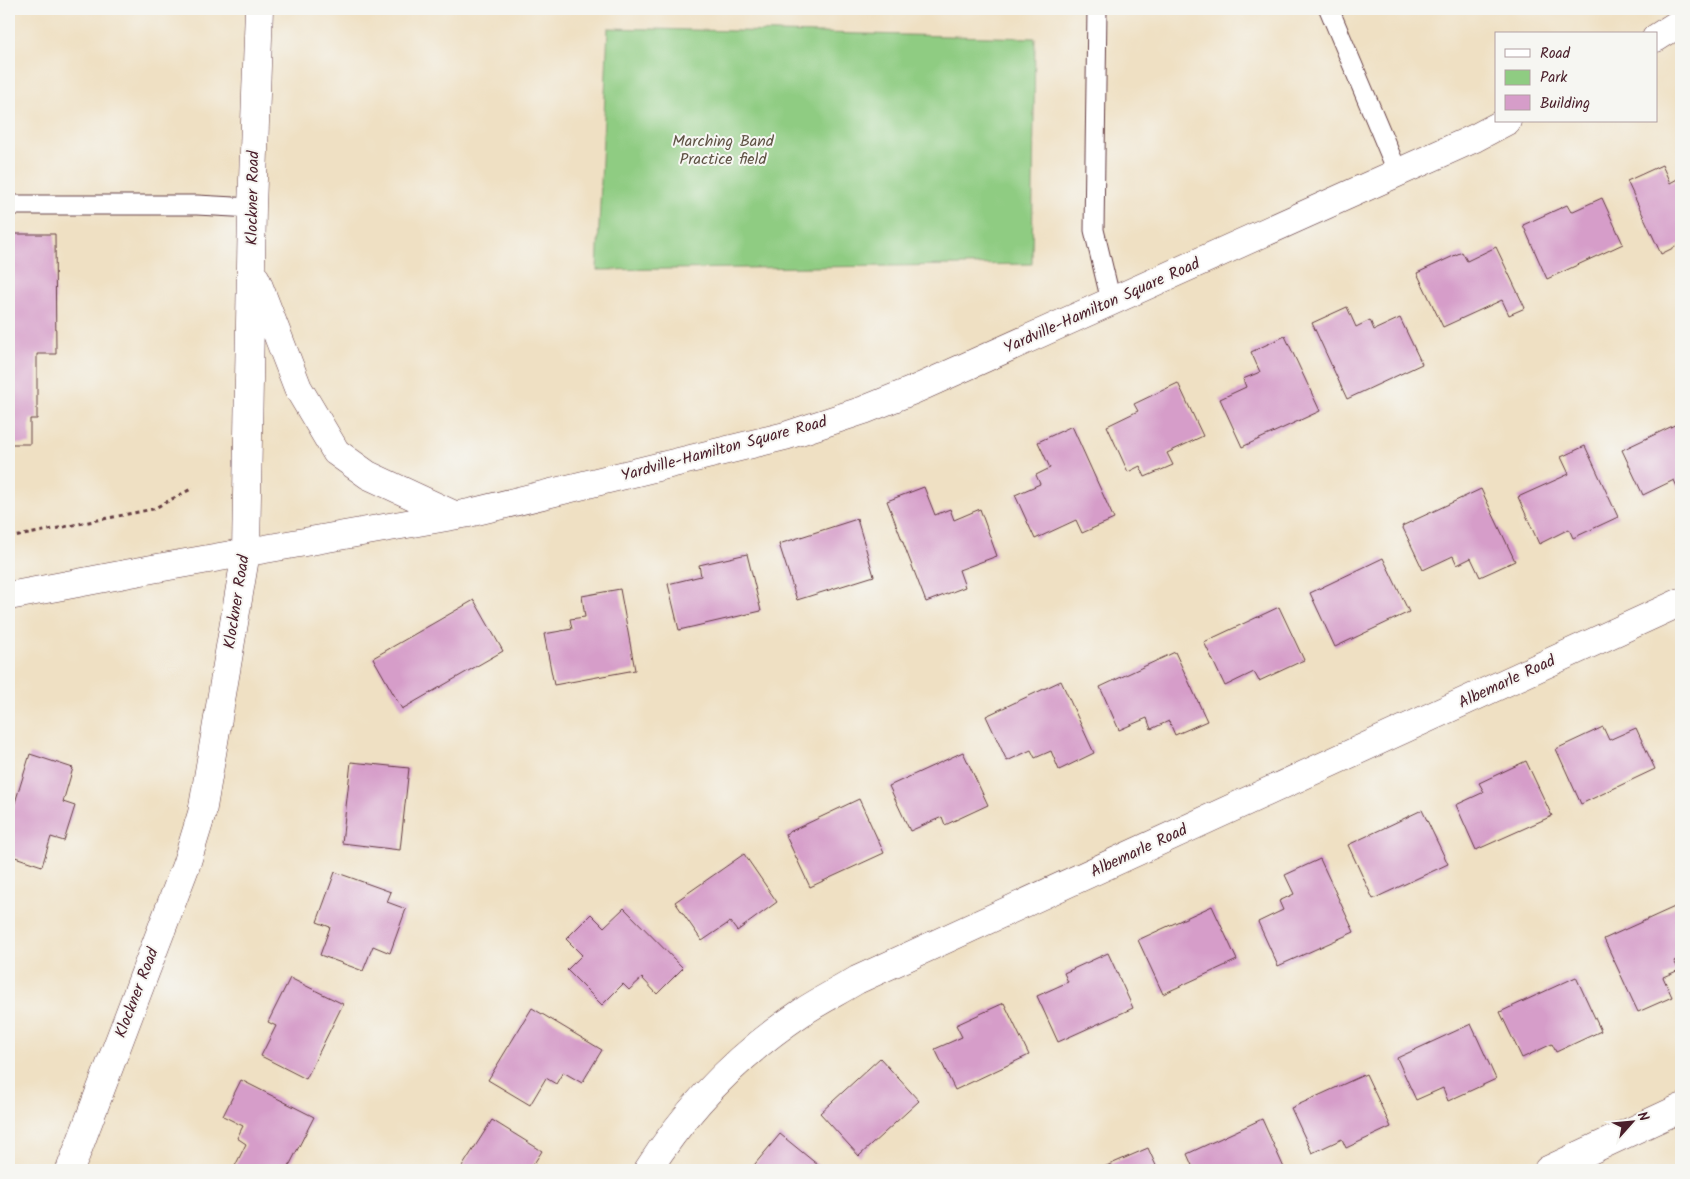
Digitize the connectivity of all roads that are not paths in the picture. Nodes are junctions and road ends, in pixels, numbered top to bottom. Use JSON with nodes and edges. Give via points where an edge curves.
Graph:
{"nodes":[{"id":1,"x":259,"y":9,"type":"edge"},
{"id":2,"x":1097,"y":9,"type":"edge"},
{"id":3,"x":1329,"y":9,"type":"edge"},
{"id":4,"x":1681,"y":22,"type":"edge"},
{"id":5,"x":1658,"y":37,"type":"edge"},
{"id":6,"x":1505,"y":122,"type":"edge"},
{"id":7,"x":1398,"y":173,"type":"junction"},
{"id":8,"x":9,"y":205,"type":"edge"},
{"id":9,"x":252,"y":208,"type":"junction"},
{"id":10,"x":251,"y":266,"type":"junction"},
{"id":11,"x":1111,"y":301,"type":"junction"},
{"id":12,"x":454,"y":515,"type":"junction"},
{"id":13,"x":246,"y":552,"type":"junction"},
{"id":14,"x":9,"y":596,"type":"edge"},
{"id":15,"x":1681,"y":602,"type":"edge"},
{"id":16,"x":1681,"y":1108,"type":"edge"},
{"id":17,"x":70,"y":1170,"type":"edge"},
{"id":18,"x":648,"y":1170,"type":"edge"},
{"id":19,"x":1548,"y":1170,"type":"edge"}],
"edges":[{"from":1,"to":9,"type":"street","name":"Klockner Road"},
{"from":2,"to":11,"type":"lane","via":[[1094,230]]},
{"from":3,"to":7,"type":"lane"},
{"from":4,"to":5,"type":"street"},
{"from":6,"to":7,"type":"street","name":"Yardville-Hamilton Square Road"},
{"from":7,"to":11,"type":"street","name":"Yardville-Hamilton Square Road"},
{"from":8,"to":9,"type":"lane"},
{"from":9,"to":10,"type":"street","name":"Klockner Road"},
{"from":10,"to":12,"type":"street","via":[[298,388],[336,452],[368,475]]},
{"from":10,"to":13,"type":"street","name":"Klockner Road"},
{"from":11,"to":12,"type":"street","name":"Yardville-Hamilton Square Road","via":[[908,392],[794,434]]},
{"from":12,"to":13,"type":"street","name":"Yardville-Hamilton Square Road"},
{"from":13,"to":14,"type":"street","name":"Yardville-Hamilton Square Road"},
{"from":13,"to":17,"type":"street","name":"Klockner Road","via":[[202,813],[186,865]]},
{"from":15,"to":18,"type":"street","name":"Albemarle Road","via":[[857,980],[802,1012],[751,1050],[705,1094]]},
{"from":16,"to":19,"type":"street"}]}
